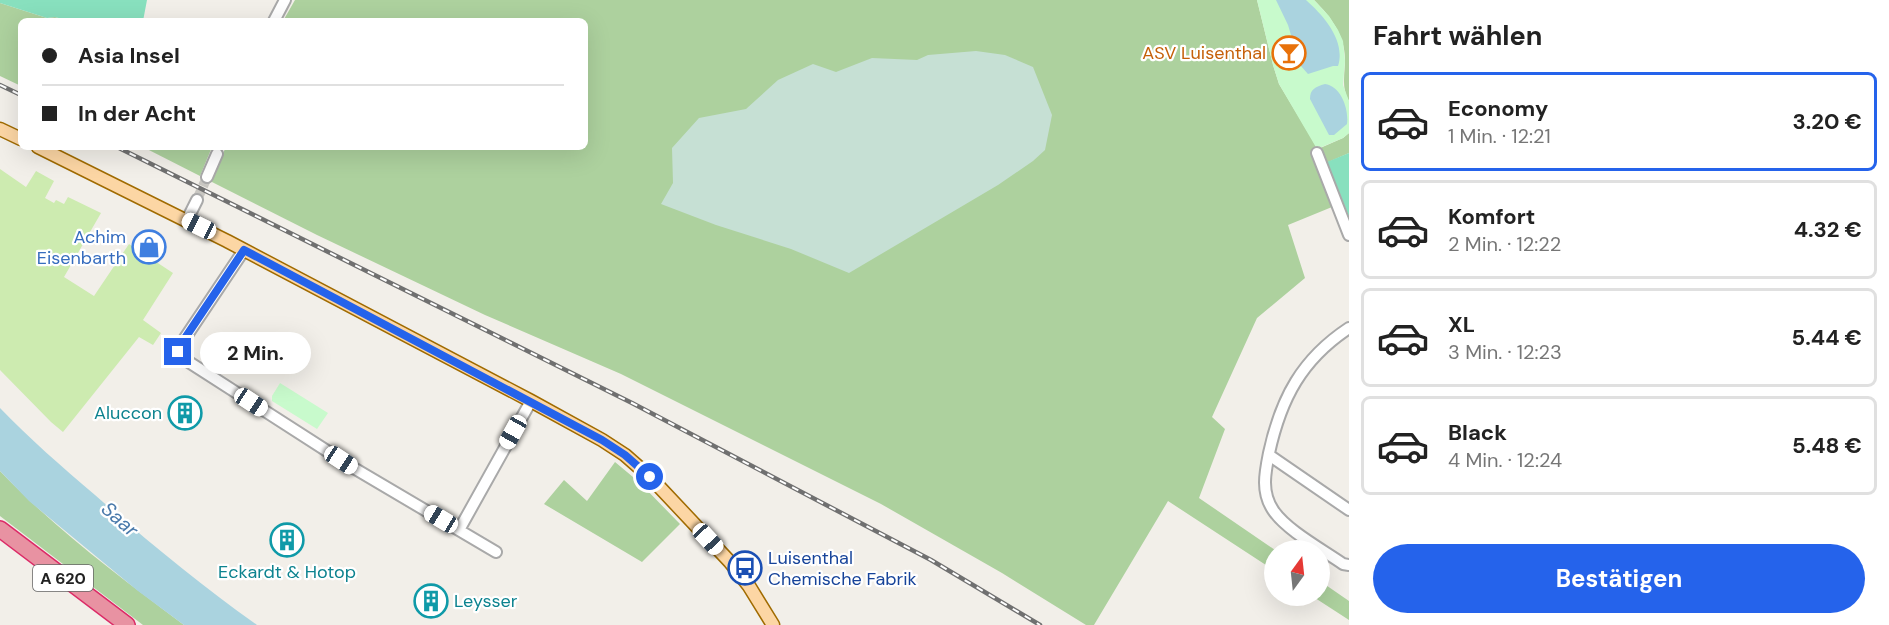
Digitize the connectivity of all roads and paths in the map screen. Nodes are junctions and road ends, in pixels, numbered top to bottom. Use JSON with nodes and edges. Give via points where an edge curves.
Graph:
{"nodes":[{"id":1,"x":285,"y":0,"type":"edge"},
{"id":2,"x":276,"y":18,"type":"edge"},
{"id":3,"x":0,"y":129,"type":"edge"},
{"id":4,"x":18,"y":138,"type":"edge"},
{"id":5,"x":44,"y":150,"type":"edge"},
{"id":6,"x":1317,"y":153,"type":"dead end"},
{"id":7,"x":217,"y":154,"type":"dead end"},
{"id":8,"x":207,"y":177,"type":"tunnel mouth"},
{"id":9,"x":197,"y":200,"type":"tunnel mouth"},
{"id":10,"x":187,"y":220,"type":"junction"},
{"id":11,"x":1349,"y":235,"type":"edge"},
{"id":12,"x":244,"y":250,"type":"junction"},
{"id":13,"x":1349,"y":328,"type":"edge"},
{"id":14,"x":531,"y":401,"type":"junction"},
{"id":15,"x":1269,"y":455,"type":"junction"},
{"id":16,"x":1349,"y":510,"type":"edge"},
{"id":17,"x":0,"y":529,"type":"edge"},
{"id":18,"x":459,"y":530,"type":"junction"},
{"id":19,"x":0,"y":542,"type":"edge"},
{"id":20,"x":496,"y":552,"type":"dead end"},
{"id":21,"x":1349,"y":565,"type":"edge"},
{"id":22,"x":110,"y":625,"type":"edge"},
{"id":23,"x":127,"y":625,"type":"edge"},
{"id":24,"x":772,"y":625,"type":"edge"}],
"edges":[{"from":1,"to":2,"type":"street"},
{"from":3,"to":4,"type":"main road"},
{"from":5,"to":10,"type":"main road"},
{"from":6,"to":11,"type":"street"},
{"from":7,"to":8,"type":"street"},
{"from":9,"to":10,"type":"street"},
{"from":10,"to":12,"type":"main road"},
{"from":12,"to":14,"type":"main road"},
{"from":12,"to":18,"type":"street","via":[[179,347],[181,357],[352,467]]},
{"from":13,"to":15,"type":"street","via":[[1314,357],[1292,386],[1279,415]]},
{"from":14,"to":18,"type":"street"},
{"from":14,"to":24,"type":"main road","via":[[602,440],[638,466],[730,562]]},
{"from":15,"to":16,"type":"street"},
{"from":15,"to":21,"type":"street","via":[[1264,484],[1274,511],[1286,524]]},
{"from":17,"to":23,"type":"highway","number":"A 620"},
{"from":18,"to":20,"type":"street"},
{"from":19,"to":22,"type":"highway","number":"A 620"}]}
